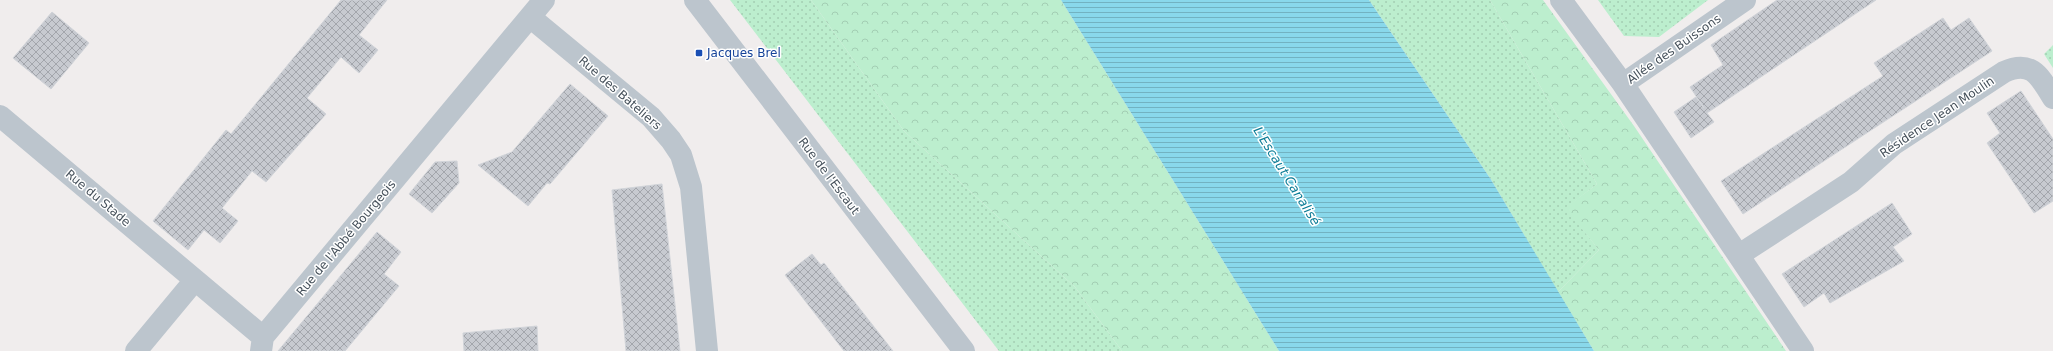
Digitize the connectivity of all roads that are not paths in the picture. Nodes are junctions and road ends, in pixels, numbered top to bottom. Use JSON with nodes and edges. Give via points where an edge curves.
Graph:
{"nodes":[{"id":1,"x":544,"y":0,"type":"edge"},
{"id":2,"x":695,"y":0,"type":"edge"},
{"id":3,"x":1561,"y":0,"type":"edge"},
{"id":4,"x":1745,"y":0,"type":"edge"},
{"id":5,"x":530,"y":17,"type":"junction"},
{"id":6,"x":1623,"y":84,"type":"junction"},
{"id":7,"x":2053,"y":98,"type":"edge"},
{"id":8,"x":0,"y":116,"type":"edge"},
{"id":9,"x":1740,"y":255,"type":"junction"},
{"id":10,"x":195,"y":280,"type":"junction"},
{"id":11,"x":262,"y":344,"type":"edge"},
{"id":12,"x":136,"y":351,"type":"edge"},
{"id":13,"x":707,"y":351,"type":"edge"},
{"id":14,"x":964,"y":351,"type":"edge"},
{"id":15,"x":1803,"y":351,"type":"edge"}],
"edges":[{"from":1,"to":5,"type":"street","name":"Rue de l'Abbé Bourgeois"},
{"from":2,"to":14,"type":"street","name":"Rue de l'Escaut"},
{"from":3,"to":6,"type":"street"},
{"from":4,"to":6,"type":"street","name":"Allée des Buissons"},
{"from":5,"to":11,"type":"street","name":"Rue de l'Abbé Bourgeois"},
{"from":5,"to":13,"type":"street","name":"Rue des Bateliers","via":[[651,117],[681,155],[691,187]]},
{"from":6,"to":9,"type":"street"},
{"from":7,"to":9,"type":"street","name":"Résidence Jean Moulin","via":[[2030,69],[2018,67],[2004,72],[1894,144],[1852,182]]},
{"from":8,"to":10,"type":"street","name":"Rue du Stade"},
{"from":9,"to":15,"type":"street"},
{"from":10,"to":11,"type":"street","name":"Rue de l'Abbé Bourgeois"},
{"from":10,"to":12,"type":"street"}]}
